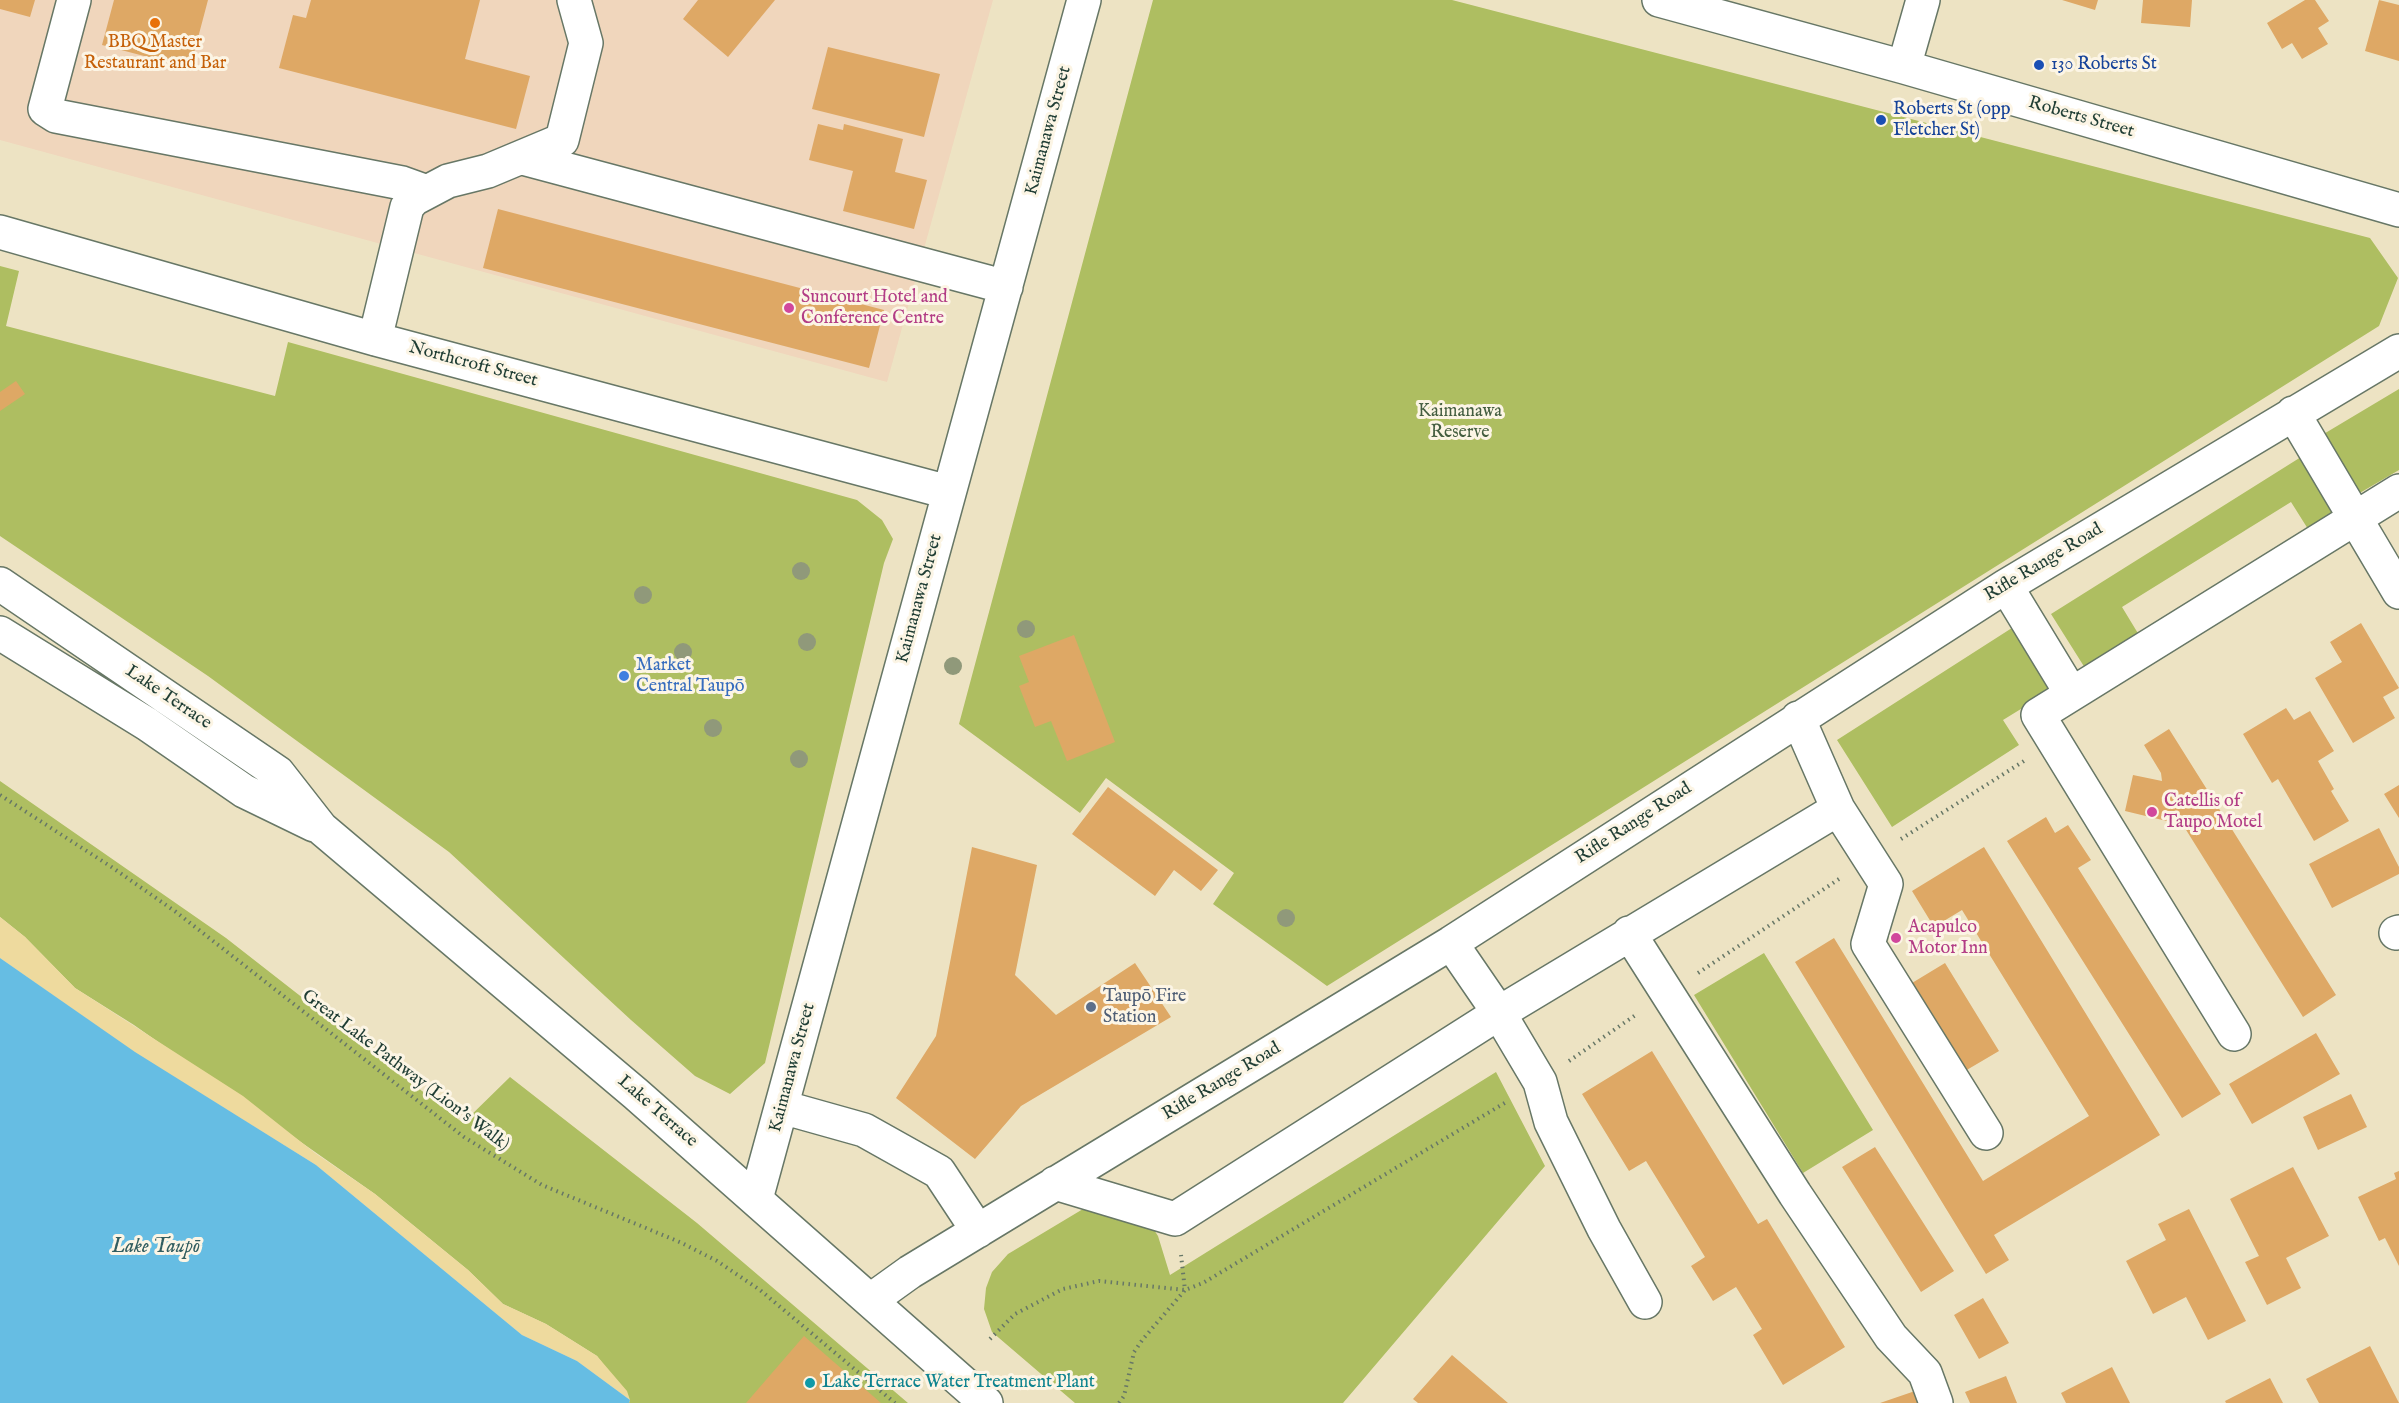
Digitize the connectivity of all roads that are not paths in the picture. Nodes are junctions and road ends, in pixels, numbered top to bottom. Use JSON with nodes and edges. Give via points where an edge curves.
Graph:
{"nodes":[{"id":1,"x":74,"y":0,"type":"edge"},
{"id":2,"x":574,"y":0,"type":"edge"},
{"id":3,"x":1084,"y":0,"type":"edge"},
{"id":4,"x":1659,"y":0,"type":"edge"},
{"id":5,"x":1923,"y":0,"type":"edge"},
{"id":6,"x":1904,"y":67,"type":"junction"},
{"id":7,"x":523,"y":158,"type":"junction"},
{"id":8,"x":427,"y":192,"type":"junction"},
{"id":9,"x":2399,"y":210,"type":"edge"},
{"id":10,"x":0,"y":232,"type":"edge"},
{"id":11,"x":1006,"y":287,"type":"junction"},
{"id":12,"x":375,"y":339,"type":"junction"},
{"id":13,"x":2399,"y":351,"type":"edge"},
{"id":14,"x":2293,"y":413,"type":"junction"},
{"id":15,"x":2399,"y":490,"type":"edge"},
{"id":16,"x":948,"y":492,"type":"junction"},
{"id":17,"x":2354,"y":518,"type":"junction"},
{"id":18,"x":0,"y":584,"type":"edge"},
{"id":19,"x":2006,"y":586,"type":"junction"},
{"id":20,"x":2399,"y":592,"type":"edge"},
{"id":21,"x":0,"y":633,"type":"edge"},
{"id":22,"x":2071,"y":693,"type":"junction"},
{"id":23,"x":1798,"y":718,"type":"junction"},
{"id":24,"x":1838,"y":809,"type":"junction"},
{"id":25,"x":321,"y":828,"type":"junction"},
{"id":26,"x":1629,"y":933,"type":"junction"},
{"id":27,"x":1451,"y":943,"type":"junction"},
{"id":28,"x":1499,"y":1012,"type":"junction"},
{"id":29,"x":2234,"y":1034,"type":"dead end"},
{"id":30,"x":782,"y":1107,"type":"junction"},
{"id":31,"x":1986,"y":1133,"type":"dead end"},
{"id":32,"x":1055,"y":1183,"type":"junction"},
{"id":33,"x":756,"y":1198,"type":"junction"},
{"id":34,"x":978,"y":1231,"type":"junction"},
{"id":35,"x":871,"y":1300,"type":"junction"},
{"id":36,"x":1646,"y":1302,"type":"dead end"},
{"id":37,"x":986,"y":1403,"type":"edge"},
{"id":38,"x":1936,"y":1403,"type":"edge"}],
"edges":[{"from":1,"to":8,"type":"street","via":[[45,109],[56,116],[402,183]]},
{"from":2,"to":7,"type":"street","via":[[586,43],[562,140]]},
{"from":3,"to":11,"type":"street","name":"Kaimanawa Street"},
{"from":4,"to":6,"type":"street","name":"Roberts Street"},
{"from":5,"to":6,"type":"street"},
{"from":6,"to":9,"type":"street","name":"Roberts Street"},
{"from":7,"to":8,"type":"street","via":[[448,181]]},
{"from":7,"to":11,"type":"street"},
{"from":8,"to":12,"type":"street","via":[[407,207]]},
{"from":10,"to":12,"type":"street","name":"Northcroft Street"},
{"from":11,"to":16,"type":"street","name":"Kaimanawa Street"},
{"from":12,"to":16,"type":"street","name":"Northcroft Street"},
{"from":13,"to":14,"type":"street","name":"Rifle Range Road"},
{"from":14,"to":17,"type":"street"},
{"from":14,"to":19,"type":"street","name":"Rifle Range Road"},
{"from":15,"to":17,"type":"street"},
{"from":16,"to":30,"type":"street","name":"Kaimanawa Street"},
{"from":17,"to":20,"type":"street"},
{"from":17,"to":22,"type":"street"},
{"from":18,"to":25,"type":"street","name":"Lake Terrace","via":[[278,773]]},
{"from":19,"to":22,"type":"street"},
{"from":19,"to":23,"type":"street","name":"Rifle Range Road"},
{"from":21,"to":25,"type":"street","name":"Lake Terrace","via":[[147,724],[244,791]]},
{"from":22,"to":29,"type":"street","via":[[2038,715]]},
{"from":23,"to":24,"type":"street"},
{"from":23,"to":27,"type":"street","name":"Rifle Range Road"},
{"from":24,"to":26,"type":"street"},
{"from":24,"to":31,"type":"street","via":[[1886,884],[1868,944]]},
{"from":25,"to":33,"type":"street","name":"Lake Terrace"},
{"from":26,"to":28,"type":"street"},
{"from":26,"to":38,"type":"street","via":[[1891,1337],[1925,1373]]},
{"from":27,"to":28,"type":"street"},
{"from":27,"to":32,"type":"street","name":"Rifle Range Road"},
{"from":28,"to":32,"type":"street","via":[[1175,1218]]},
{"from":28,"to":36,"type":"street","via":[[1540,1082],[1551,1122],[1604,1229]]},
{"from":30,"to":33,"type":"street","name":"Kaimanawa Street"},
{"from":30,"to":34,"type":"street","via":[[864,1130],[939,1172]]},
{"from":32,"to":34,"type":"street","name":"Rifle Range Road"},
{"from":33,"to":35,"type":"street","name":"Lake Terrace"},
{"from":34,"to":35,"type":"street","name":"Rifle Range Road"},
{"from":35,"to":37,"type":"street","name":"Lake Terrace"}]}
